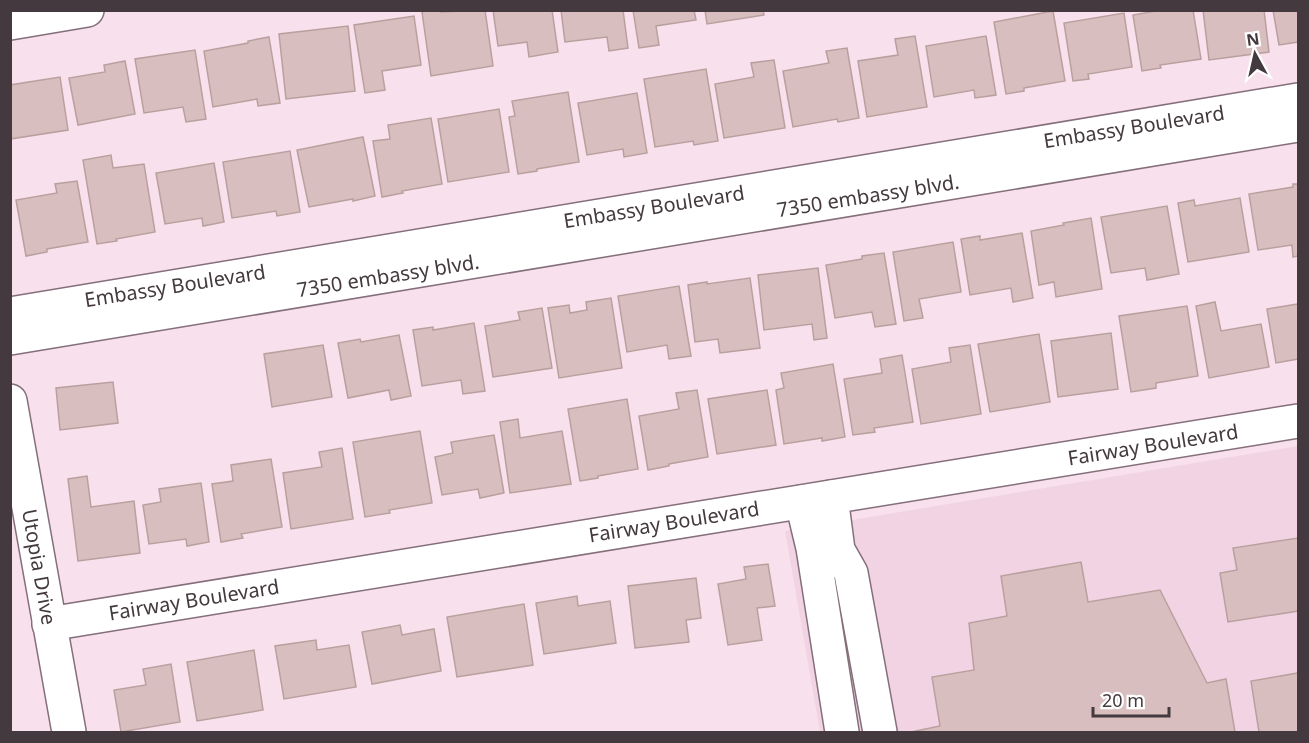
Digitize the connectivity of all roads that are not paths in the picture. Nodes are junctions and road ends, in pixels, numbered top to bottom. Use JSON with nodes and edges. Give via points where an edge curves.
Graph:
{"nodes":[{"id":1,"x":87,"y":10,"type":"edge"},
{"id":2,"x":10,"y":23,"type":"edge"},
{"id":3,"x":1299,"y":100,"type":"edge"},
{"id":4,"x":1299,"y":125,"type":"edge"},
{"id":5,"x":10,"y":314,"type":"edge"},
{"id":6,"x":10,"y":338,"type":"edge"},
{"id":7,"x":10,"y":401,"type":"edge"},
{"id":8,"x":1299,"y":421,"type":"edge"},
{"id":9,"x":816,"y":499,"type":"junction"},
{"id":10,"x":49,"y":624,"type":"junction"},
{"id":11,"x":69,"y":732,"type":"edge"},
{"id":12,"x":842,"y":732,"type":"edge"},
{"id":13,"x":880,"y":732,"type":"edge"}],
"edges":[{"from":1,"to":2,"type":"street"},
{"from":3,"to":5,"type":"street","name":"Embassy Boulevard"},
{"from":4,"to":6,"type":"street","name":"7350 embassy blvd."},
{"from":7,"to":10,"type":"street","name":"Utopia Drive"},
{"from":8,"to":9,"type":"street","name":"Fairway Boulevard"},
{"from":9,"to":10,"type":"street","name":"Fairway Boulevard"},
{"from":9,"to":12,"type":"street","via":[[813,548]]},
{"from":9,"to":13,"type":"street","via":[[851,573]]},
{"from":10,"to":11,"type":"street","name":"Utopia Drive"}]}
